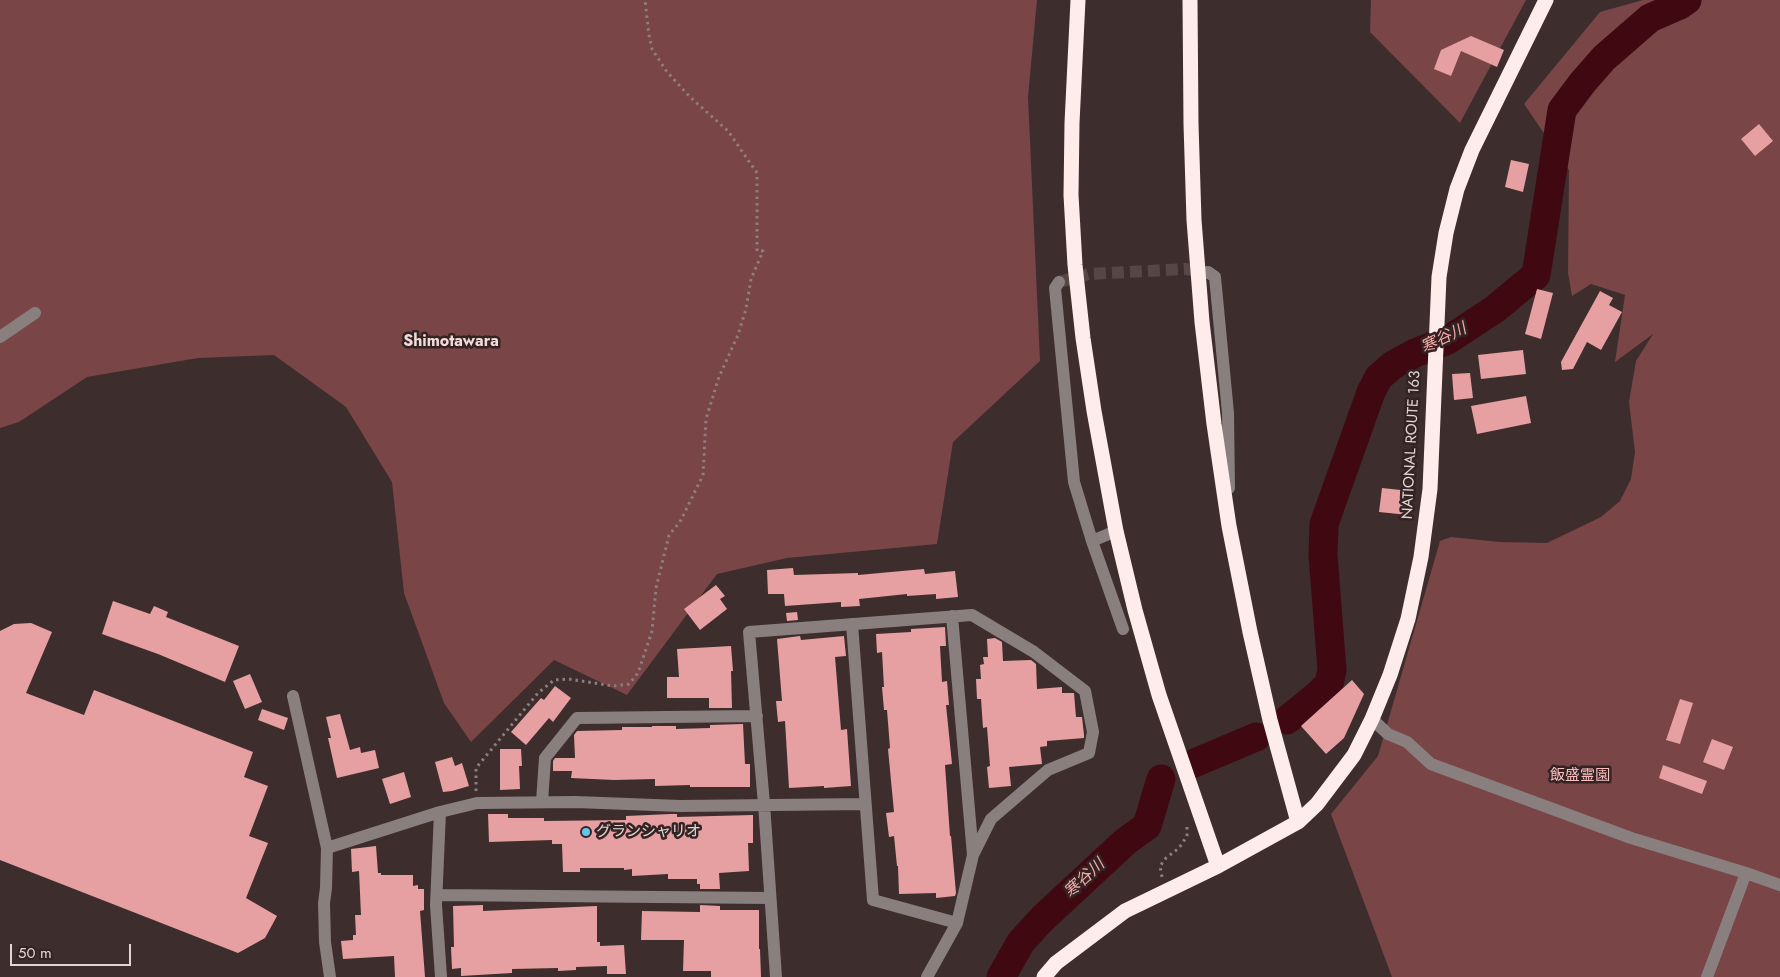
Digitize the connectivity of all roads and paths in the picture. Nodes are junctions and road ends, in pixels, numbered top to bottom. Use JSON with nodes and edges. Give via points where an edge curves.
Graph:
{"nodes":[{"id":1,"x":645,"y":0,"type":"edge"},
{"id":2,"x":1078,"y":0,"type":"edge"},
{"id":3,"x":1190,"y":0,"type":"edge"},
{"id":4,"x":1546,"y":0,"type":"edge"},
{"id":5,"x":1208,"y":272,"type":"dead end"},
{"id":6,"x":1059,"y":282,"type":"dead end"},
{"id":7,"x":35,"y":313,"type":"dead end"},
{"id":8,"x":0,"y":336,"type":"edge"},
{"id":9,"x":1229,"y":526,"type":"junction"},
{"id":10,"x":1116,"y":532,"type":"junction"},
{"id":11,"x":1092,"y":540,"type":"junction"},
{"id":12,"x":952,"y":616,"type":"junction"},
{"id":13,"x":852,"y":624,"type":"junction"},
{"id":14,"x":1123,"y":629,"type":"dead end"},
{"id":15,"x":293,"y":696,"type":"dead end"},
{"id":16,"x":757,"y":716,"type":"junction"},
{"id":17,"x":1372,"y":719,"type":"junction"},
{"id":18,"x":542,"y":802,"type":"junction"},
{"id":19,"x":477,"y":803,"type":"junction"},
{"id":20,"x":764,"y":804,"type":"junction"},
{"id":21,"x":865,"y":804,"type":"junction"},
{"id":22,"x":440,"y":812,"type":"junction"},
{"id":23,"x":1187,"y":822,"type":"dead end"},
{"id":24,"x":1298,"y":822,"type":"junction"},
{"id":25,"x":327,"y":848,"type":"junction"},
{"id":26,"x":973,"y":856,"type":"junction"},
{"id":27,"x":1218,"y":866,"type":"junction"},
{"id":28,"x":1746,"y":873,"type":"junction"},
{"id":29,"x":1780,"y":885,"type":"edge"},
{"id":30,"x":1166,"y":891,"type":"junction"},
{"id":31,"x":437,"y":895,"type":"junction"},
{"id":32,"x":770,"y":898,"type":"junction"},
{"id":33,"x":958,"y":922,"type":"junction"},
{"id":34,"x":330,"y":977,"type":"edge"},
{"id":35,"x":441,"y":977,"type":"edge"},
{"id":36,"x":776,"y":977,"type":"edge"},
{"id":37,"x":927,"y":977,"type":"edge"},
{"id":38,"x":1044,"y":977,"type":"edge"},
{"id":39,"x":1707,"y":977,"type":"edge"}],
"edges":[{"from":1,"to":19,"type":"path","via":[[652,49],[667,72],[690,97],[728,131],[757,173],[757,251],[763,251],[751,279],[738,335],[719,377],[706,419],[703,475],[680,522],[669,535],[656,588],[652,631],[638,673],[629,684],[613,686],[570,679],[554,680],[538,692],[476,768]]},
{"from":2,"to":10,"type":"highway","via":[[1071,195],[1075,265],[1082,338]]},
{"from":3,"to":9,"type":"highway","via":[[1194,220],[1202,322]]},
{"from":4,"to":17,"type":"highway","name":"NATIONAL ROUTE 163","via":[[1472,150],[1457,189],[1446,233],[1436,327],[1430,489],[1421,557],[1408,618]]},
{"from":5,"to":9,"type":"street","via":[[1215,277],[1228,413]]},
{"from":6,"to":11,"type":"street","via":[[1056,288],[1074,482]]},
{"from":7,"to":8,"type":"street"},
{"from":9,"to":24,"type":"highway","via":[[1270,720]]},
{"from":10,"to":11,"type":"street"},
{"from":10,"to":27,"type":"highway","via":[[1159,695]]},
{"from":11,"to":14,"type":"street"},
{"from":12,"to":13,"type":"street"},
{"from":12,"to":26,"type":"street"},
{"from":12,"to":26,"type":"street","via":[[972,615],[1034,652],[1085,691],[1093,732],[1089,753],[1048,770],[991,819]]},
{"from":13,"to":16,"type":"street","via":[[749,632]]},
{"from":13,"to":21,"type":"street"},
{"from":15,"to":25,"type":"street"},
{"from":16,"to":18,"type":"street","via":[[577,718],[545,758]]},
{"from":16,"to":20,"type":"street"},
{"from":17,"to":24,"type":"highway","name":"NATIONAL ROUTE 163","via":[[1354,755],[1317,804]]},
{"from":17,"to":28,"type":"street","via":[[1388,734],[1407,742],[1430,764],[1631,838]]},
{"from":18,"to":19,"type":"street"},
{"from":18,"to":20,"type":"street","via":[[680,806]]},
{"from":19,"to":22,"type":"street"},
{"from":20,"to":21,"type":"street"},
{"from":20,"to":32,"type":"street"},
{"from":21,"to":33,"type":"street","via":[[872,900]]},
{"from":22,"to":25,"type":"street"},
{"from":22,"to":31,"type":"street"},
{"from":23,"to":30,"type":"path","via":[[1187,836],[1160,866]]},
{"from":24,"to":27,"type":"highway","name":"NATIONAL ROUTE 163"},
{"from":25,"to":34,"type":"street","via":[[324,903]]},
{"from":26,"to":33,"type":"street"},
{"from":27,"to":30,"type":"highway","name":"NATIONAL ROUTE 163"},
{"from":28,"to":29,"type":"street"},
{"from":28,"to":39,"type":"street"},
{"from":30,"to":38,"type":"highway","name":"NATIONAL ROUTE 163","via":[[1126,911],[1056,963]]},
{"from":31,"to":32,"type":"street"},
{"from":31,"to":35,"type":"street"},
{"from":32,"to":36,"type":"street"},
{"from":33,"to":37,"type":"street"}]}
